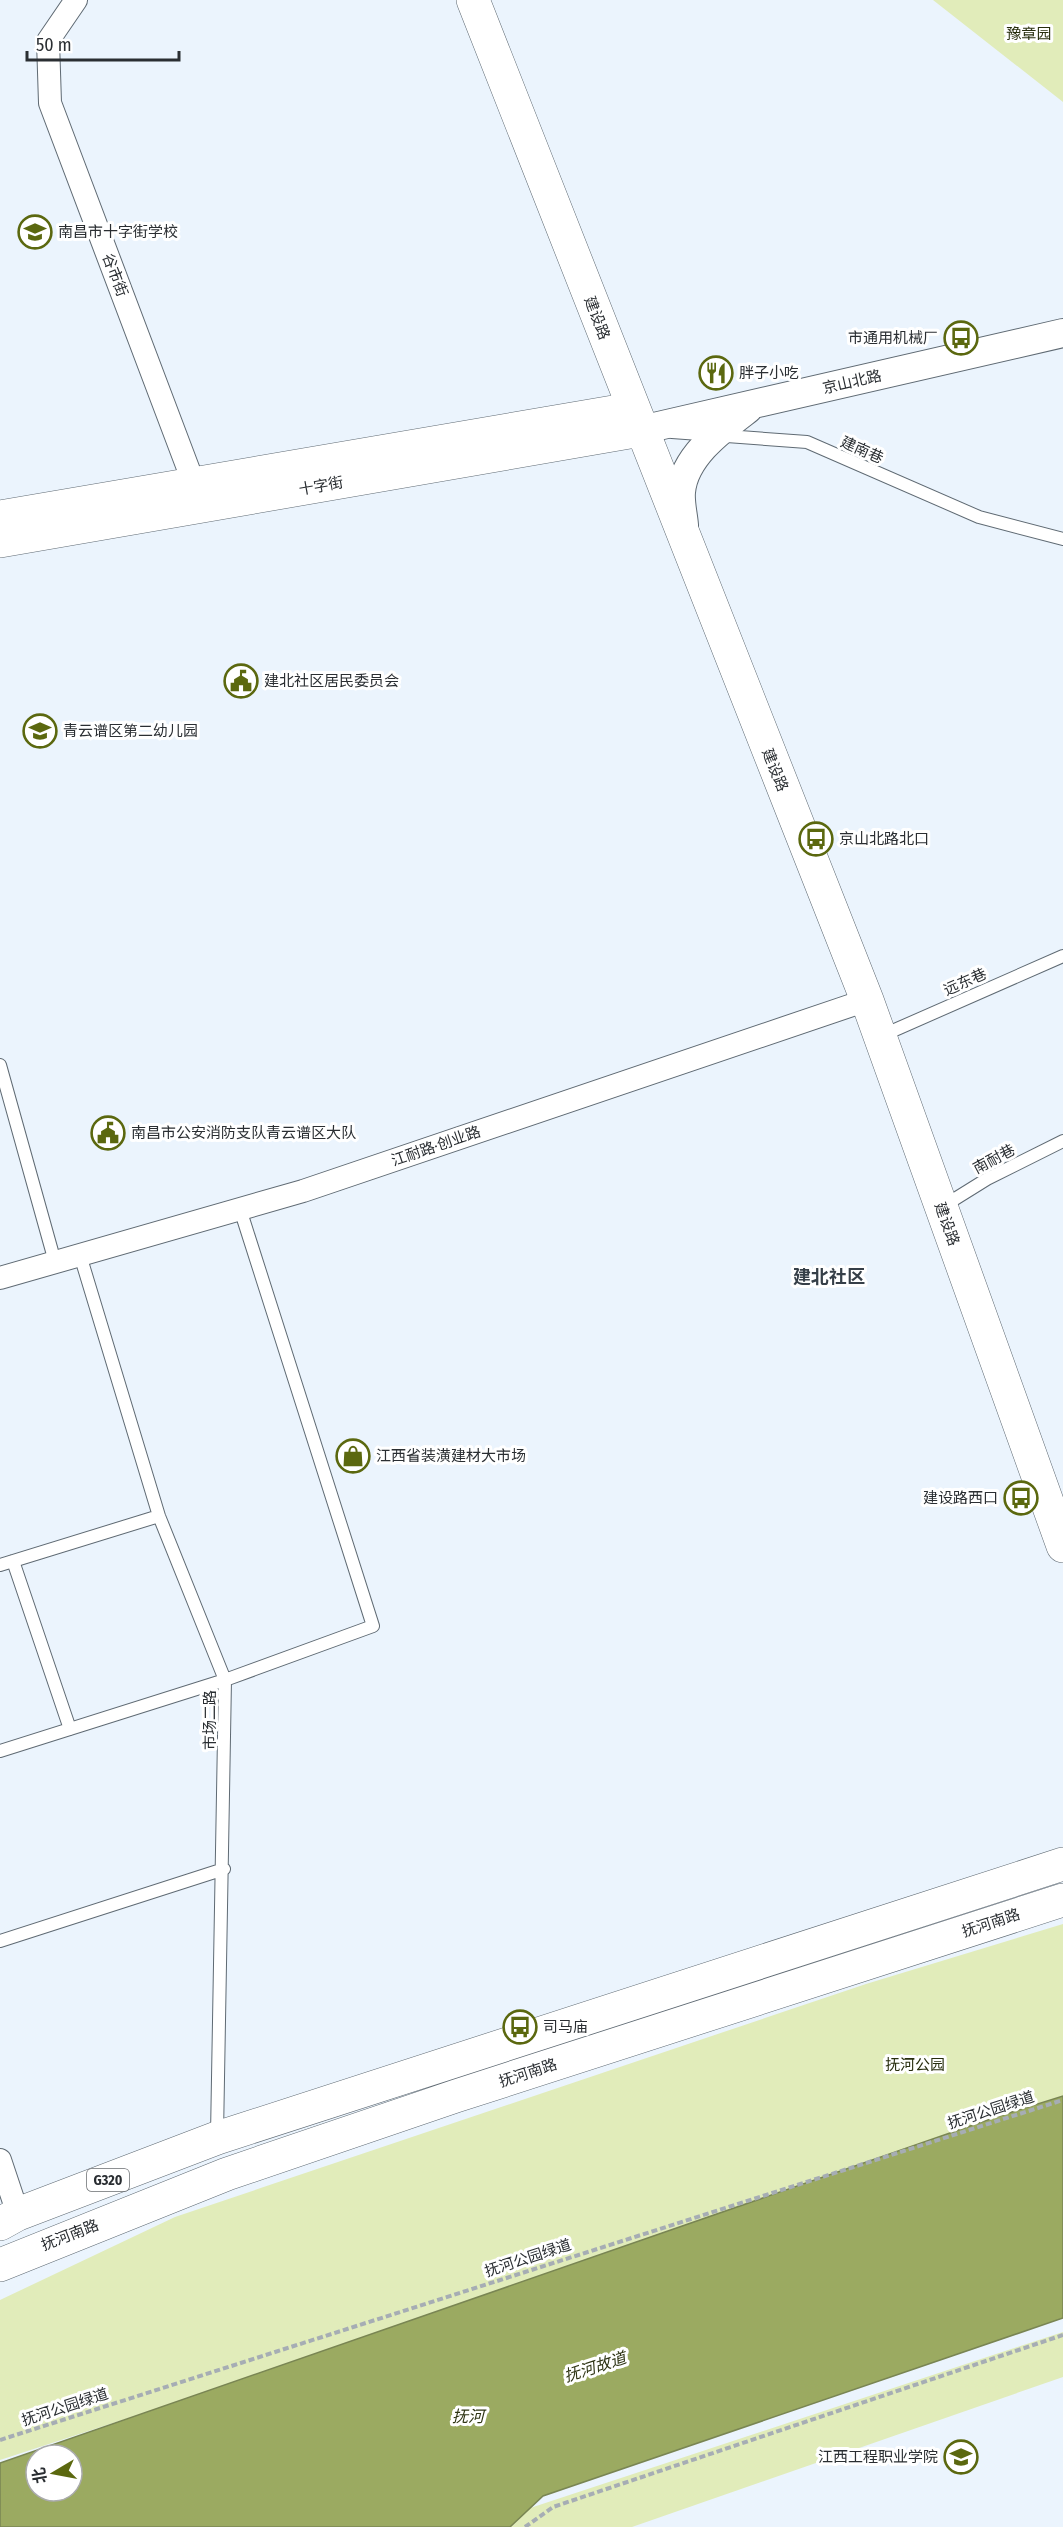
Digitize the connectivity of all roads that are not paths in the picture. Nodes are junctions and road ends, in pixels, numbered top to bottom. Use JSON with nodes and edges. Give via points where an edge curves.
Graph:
{"nodes":[{"id":1,"x":76,"y":0,"type":"edge"},
{"id":2,"x":473,"y":0,"type":"edge"},
{"id":3,"x":1063,"y":333,"type":"edge"},
{"id":4,"x":754,"y":404,"type":"junction"},
{"id":5,"x":637,"y":419,"type":"junction"},
{"id":6,"x":715,"y":436,"type":"junction"},
{"id":7,"x":194,"y":484,"type":"junction"},
{"id":8,"x":0,"y":517,"type":"edge"},
{"id":9,"x":1063,"y":539,"type":"edge"},
{"id":10,"x":0,"y":541,"type":"edge"},
{"id":11,"x":686,"y":545,"type":"junction"},
{"id":12,"x":1063,"y":956,"type":"edge"},
{"id":13,"x":867,"y":1000,"type":"junction"},
{"id":14,"x":880,"y":1036,"type":"junction"},
{"id":15,"x":0,"y":1065,"type":"edge"},
{"id":16,"x":1063,"y":1141,"type":"edge"},
{"id":17,"x":941,"y":1207,"type":"junction"},
{"id":18,"x":240,"y":1209,"type":"junction"},
{"id":19,"x":80,"y":1255,"type":"junction"},
{"id":20,"x":55,"y":1262,"type":"junction"},
{"id":21,"x":0,"y":1278,"type":"edge"},
{"id":22,"x":159,"y":1516,"type":"junction"},
{"id":23,"x":1063,"y":1546,"type":"edge"},
{"id":24,"x":13,"y":1561,"type":"junction"},
{"id":25,"x":0,"y":1565,"type":"edge"},
{"id":26,"x":225,"y":1680,"type":"junction"},
{"id":27,"x":70,"y":1729,"type":"junction"},
{"id":28,"x":0,"y":1751,"type":"edge"},
{"id":29,"x":1063,"y":1864,"type":"edge"},
{"id":30,"x":224,"y":1869,"type":"junction"},
{"id":31,"x":1063,"y":1900,"type":"edge"},
{"id":32,"x":0,"y":1941,"type":"edge"},
{"id":33,"x":217,"y":2138,"type":"junction"},
{"id":34,"x":0,"y":2160,"type":"edge"},
{"id":35,"x":9,"y":2219,"type":"edge"},
{"id":36,"x":0,"y":2265,"type":"edge"}],
"edges":[{"from":1,"to":7,"type":"street","name":"谷市街","via":[[48,41],[50,103]]},
{"from":2,"to":5,"type":"main road","name":"建设路"},
{"from":3,"to":4,"type":"street","name":"京山北路"},
{"from":4,"to":5,"type":"street","name":"京山北路"},
{"from":4,"to":6,"type":"street"},
{"from":5,"to":6,"type":"lane","name":"建南巷"},
{"from":5,"to":7,"type":"main road","name":"十字街"},
{"from":5,"to":10,"type":"main road","name":"十字街"},
{"from":5,"to":11,"type":"main road","name":"建设路"},
{"from":6,"to":9,"type":"lane","name":"建南巷","via":[[807,442],[979,517]]},
{"from":6,"to":11,"type":"street","via":[[690,465],[681,491]]},
{"from":7,"to":8,"type":"main road","name":"十字街"},
{"from":11,"to":13,"type":"main road","name":"建设路"},
{"from":12,"to":14,"type":"lane","name":"远东巷"},
{"from":13,"to":14,"type":"main road","name":"建设路"},
{"from":13,"to":18,"type":"street","name":"江耐路·创业路"},
{"from":14,"to":17,"type":"main road","name":"建设路"},
{"from":15,"to":20,"type":"lane"},
{"from":16,"to":17,"type":"lane","name":"南耐巷"},
{"from":17,"to":23,"type":"main road","name":"建设路"},
{"from":18,"to":19,"type":"street","name":"江耐路·创业路"},
{"from":18,"to":26,"type":"lane","via":[[373,1626]]},
{"from":19,"to":20,"type":"street","name":"江耐路·创业路"},
{"from":19,"to":22,"type":"lane","name":"市场二路"},
{"from":20,"to":21,"type":"street","name":"江耐路·创业路"},
{"from":22,"to":24,"type":"lane"},
{"from":22,"to":26,"type":"lane","name":"市场二路"},
{"from":24,"to":25,"type":"lane"},
{"from":24,"to":27,"type":"lane"},
{"from":26,"to":27,"type":"lane"},
{"from":26,"to":30,"type":"lane","name":"市场二路"},
{"from":27,"to":28,"type":"lane"},
{"from":29,"to":33,"type":"main road"},
{"from":30,"to":32,"type":"lane"},
{"from":30,"to":33,"type":"lane","name":"市场二路"},
{"from":31,"to":36,"type":"main road","name":"抚河南路","via":[[467,2092],[227,2174]]},
{"from":33,"to":35,"type":"main road","number":"G320"},
{"from":34,"to":35,"type":"street"}]}
